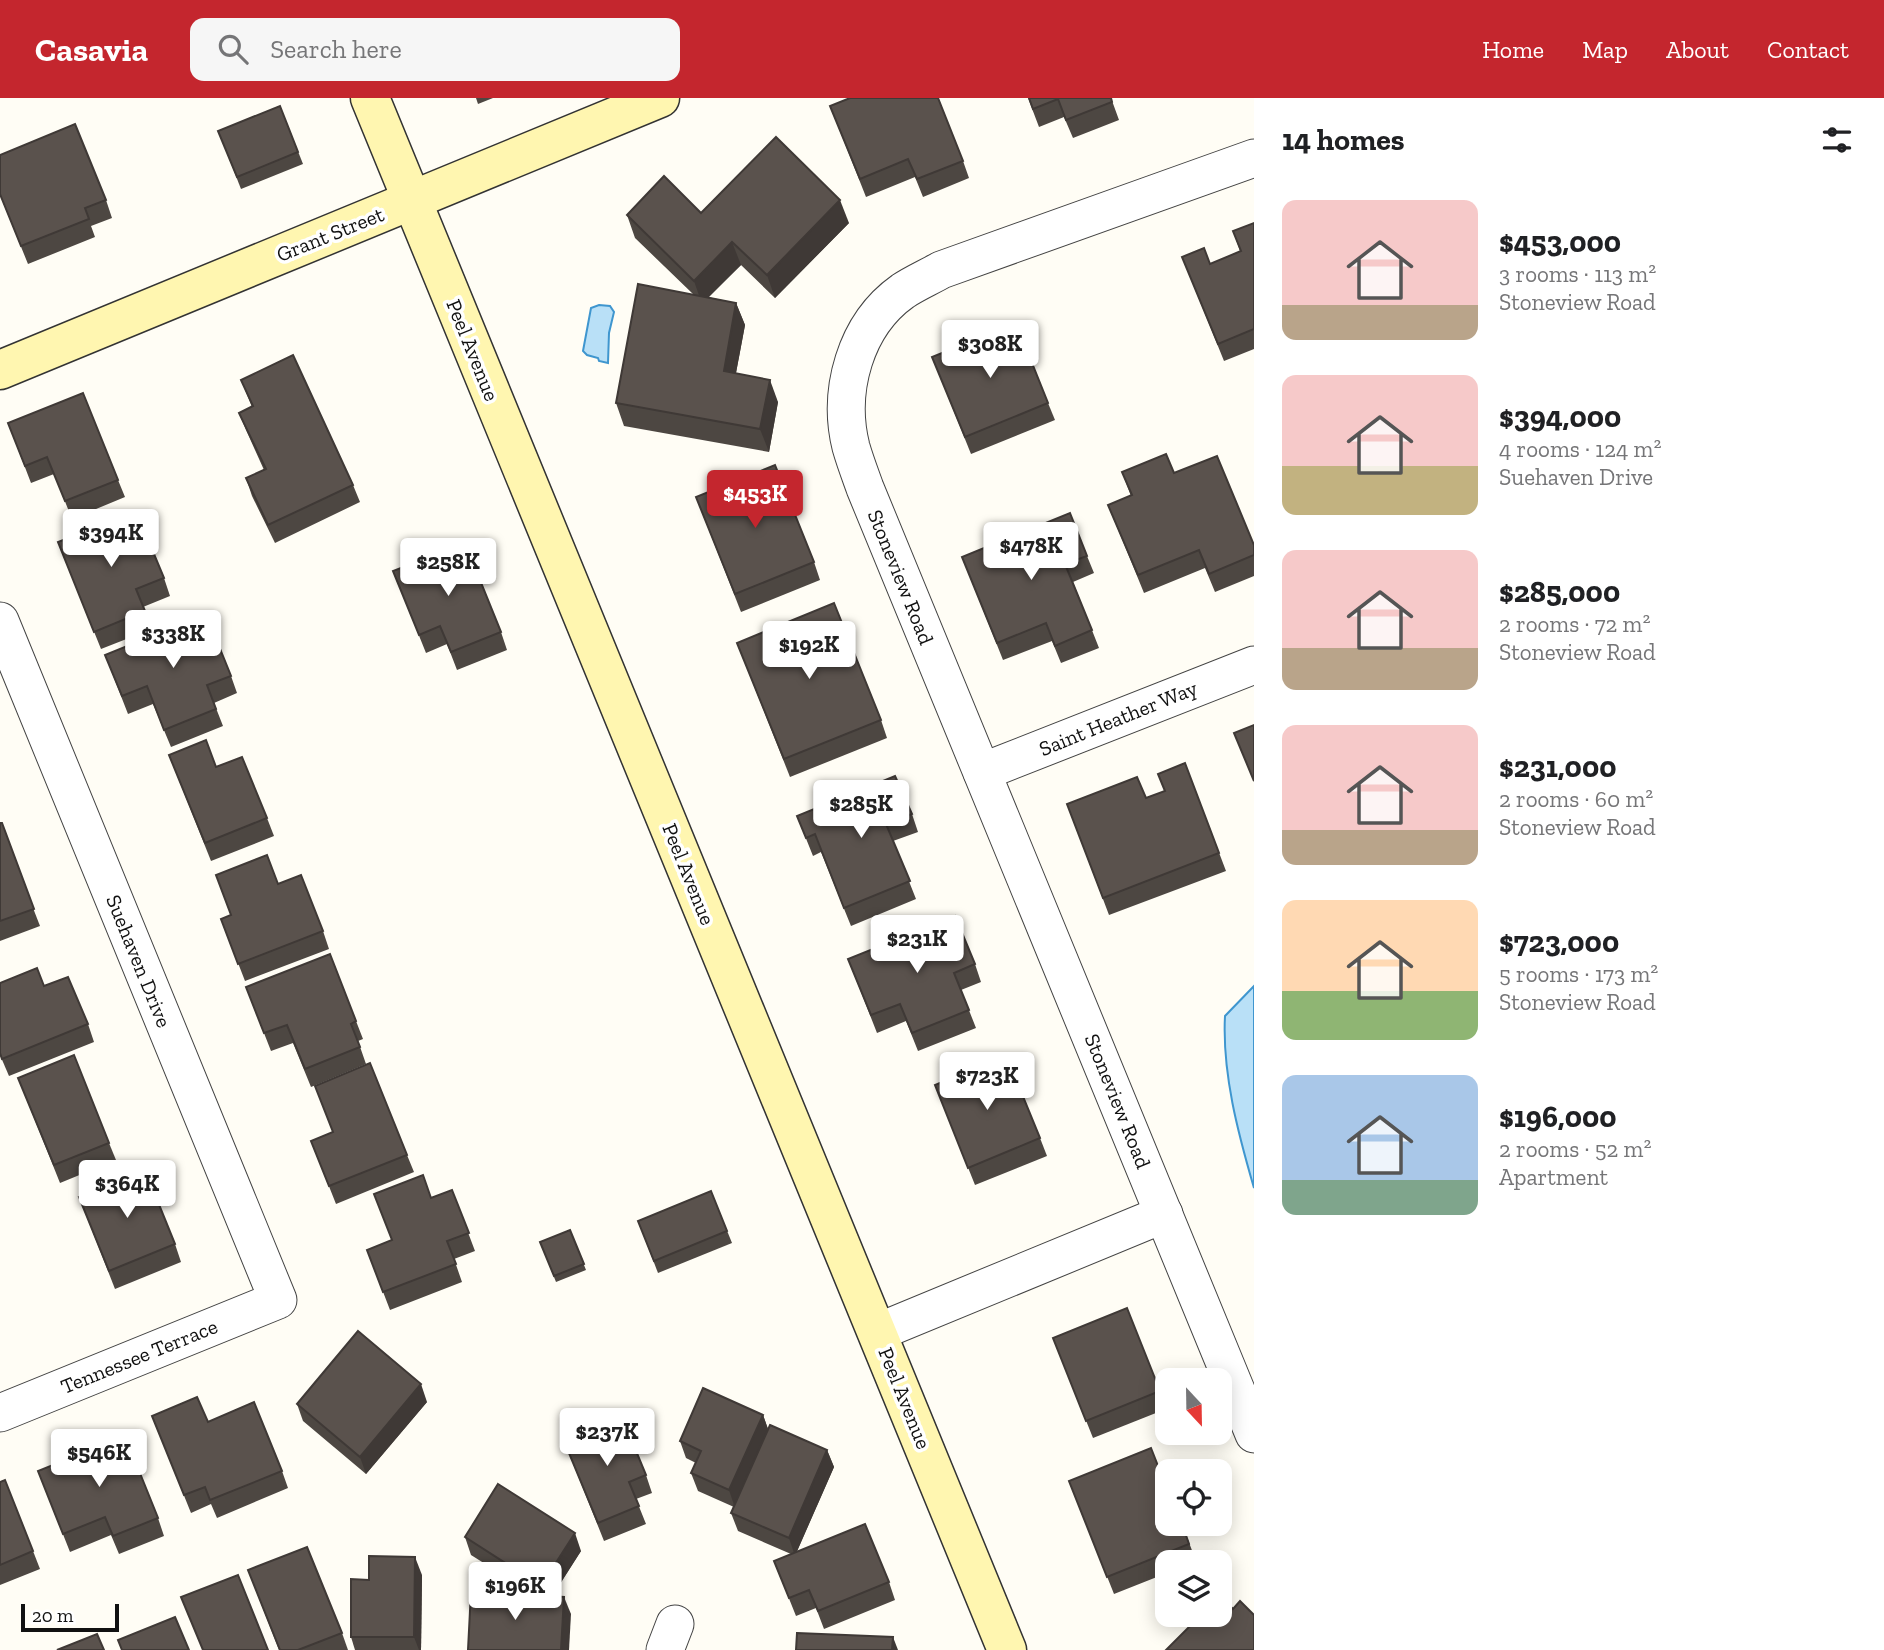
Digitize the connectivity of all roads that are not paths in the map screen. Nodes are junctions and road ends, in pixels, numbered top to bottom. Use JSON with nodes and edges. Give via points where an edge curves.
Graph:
{"nodes":[{"id":1,"x":370,"y":98,"type":"edge"},
{"id":2,"x":660,"y":98,"type":"edge"},
{"id":3,"x":1254,"y":158,"type":"edge"},
{"id":4,"x":411,"y":201,"type":"junction"},
{"id":5,"x":0,"y":370,"type":"edge"},
{"id":6,"x":0,"y":621,"type":"edge"},
{"id":7,"x":1254,"y":664,"type":"edge"},
{"id":8,"x":982,"y":772,"type":"junction"},
{"id":9,"x":1164,"y":1214,"type":"junction"},
{"id":10,"x":278,"y":1300,"type":"joint"},
{"id":11,"x":878,"y":1332,"type":"junction"},
{"id":12,"x":0,"y":1413,"type":"edge"},
{"id":13,"x":1254,"y":1434,"type":"edge"},
{"id":14,"x":1007,"y":1650,"type":"edge"}],
"edges":[{"from":1,"to":4,"type":"street","name":"Peel Avenue"},
{"from":2,"to":4,"type":"street","name":"Grant Street"},
{"from":3,"to":8,"type":"street","name":"Stoneview Road","via":[[941,270],[902,292],[869,324],[852,362],[846,405],[850,445]]},
{"from":4,"to":5,"type":"street","name":"Grant Street"},
{"from":4,"to":11,"type":"street","name":"Peel Avenue"},
{"from":6,"to":10,"type":"street","name":"Suehaven Drive"},
{"from":7,"to":8,"type":"street","name":"Saint Heather Way"},
{"from":8,"to":9,"type":"street","name":"Stoneview Road"},
{"from":9,"to":11,"type":"street"},
{"from":9,"to":13,"type":"street","name":"Stoneview Road"},
{"from":10,"to":12,"type":"street","name":"Tennessee Terrace"},
{"from":11,"to":14,"type":"street","name":"Peel Avenue"}]}
